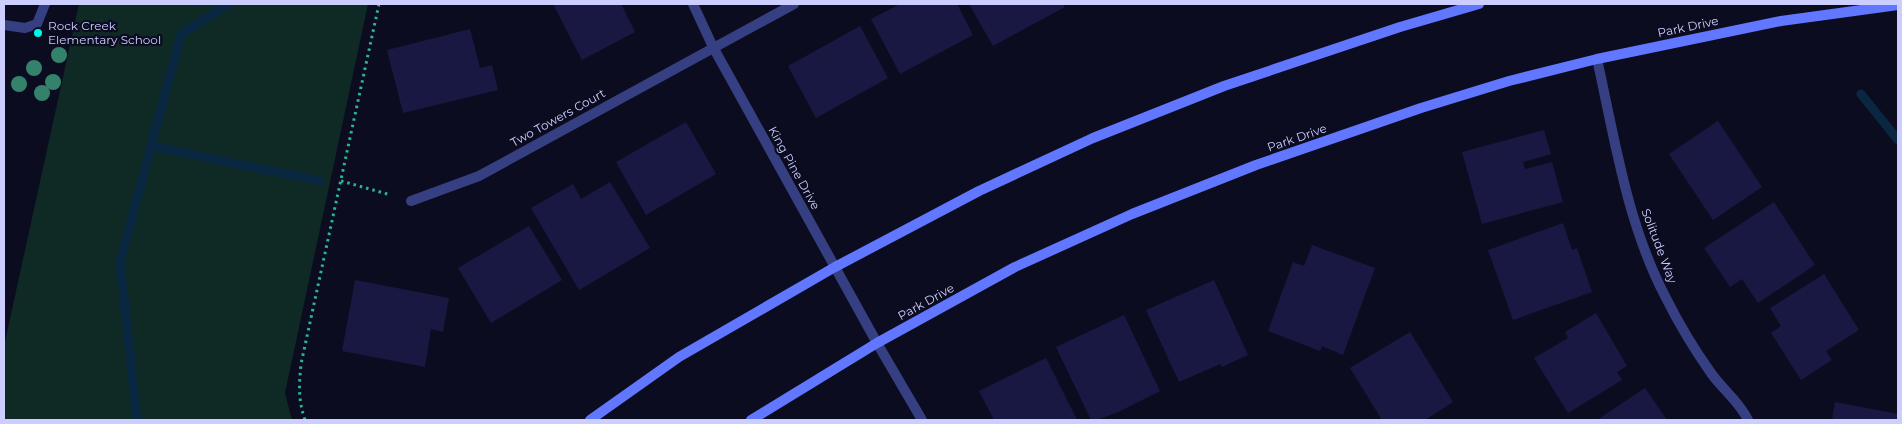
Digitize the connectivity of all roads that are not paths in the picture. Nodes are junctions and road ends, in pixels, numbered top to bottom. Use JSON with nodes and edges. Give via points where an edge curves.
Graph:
{"nodes":[{"id":1,"x":45,"y":4,"type":"edge"},
{"id":2,"x":693,"y":4,"type":"edge"},
{"id":3,"x":794,"y":4,"type":"edge"},
{"id":4,"x":1479,"y":4,"type":"edge"},
{"id":5,"x":1898,"y":5,"type":"edge"},
{"id":6,"x":4,"y":26,"type":"edge"},
{"id":7,"x":713,"y":47,"type":"junction"},
{"id":8,"x":1596,"y":59,"type":"junction"},
{"id":9,"x":411,"y":201,"type":"road end"},
{"id":10,"x":835,"y":267,"type":"junction"},
{"id":11,"x":877,"y":343,"type":"junction"},
{"id":12,"x":590,"y":420,"type":"edge"},
{"id":13,"x":751,"y":420,"type":"edge"},
{"id":14,"x":922,"y":420,"type":"edge"},
{"id":15,"x":1748,"y":420,"type":"edge"}],
"edges":[{"from":1,"to":6,"type":"street","via":[[37,24],[25,28]]},
{"from":2,"to":7,"type":"street","name":"King Pine Drive"},
{"from":3,"to":7,"type":"street","name":"Two Towers Court"},
{"from":4,"to":10,"type":"main road","via":[[1224,86],[1093,138],[979,191]]},
{"from":5,"to":8,"type":"main road","name":"Park Drive","via":[[1781,21]]},
{"from":7,"to":9,"type":"street","name":"Two Towers Court","via":[[480,176]]},
{"from":7,"to":10,"type":"street","name":"King Pine Drive"},
{"from":8,"to":11,"type":"main road","name":"Park Drive","via":[[1421,108],[1132,214],[1015,267]]},
{"from":8,"to":15,"type":"street","name":"Solitude Way","via":[[1625,191],[1644,251],[1692,344]]},
{"from":10,"to":11,"type":"street","name":"King Pine Drive"},
{"from":10,"to":12,"type":"main road","via":[[679,357]]},
{"from":11,"to":13,"type":"main road","name":"Park Drive"},
{"from":11,"to":14,"type":"street","name":"King Pine Drive"}]}
